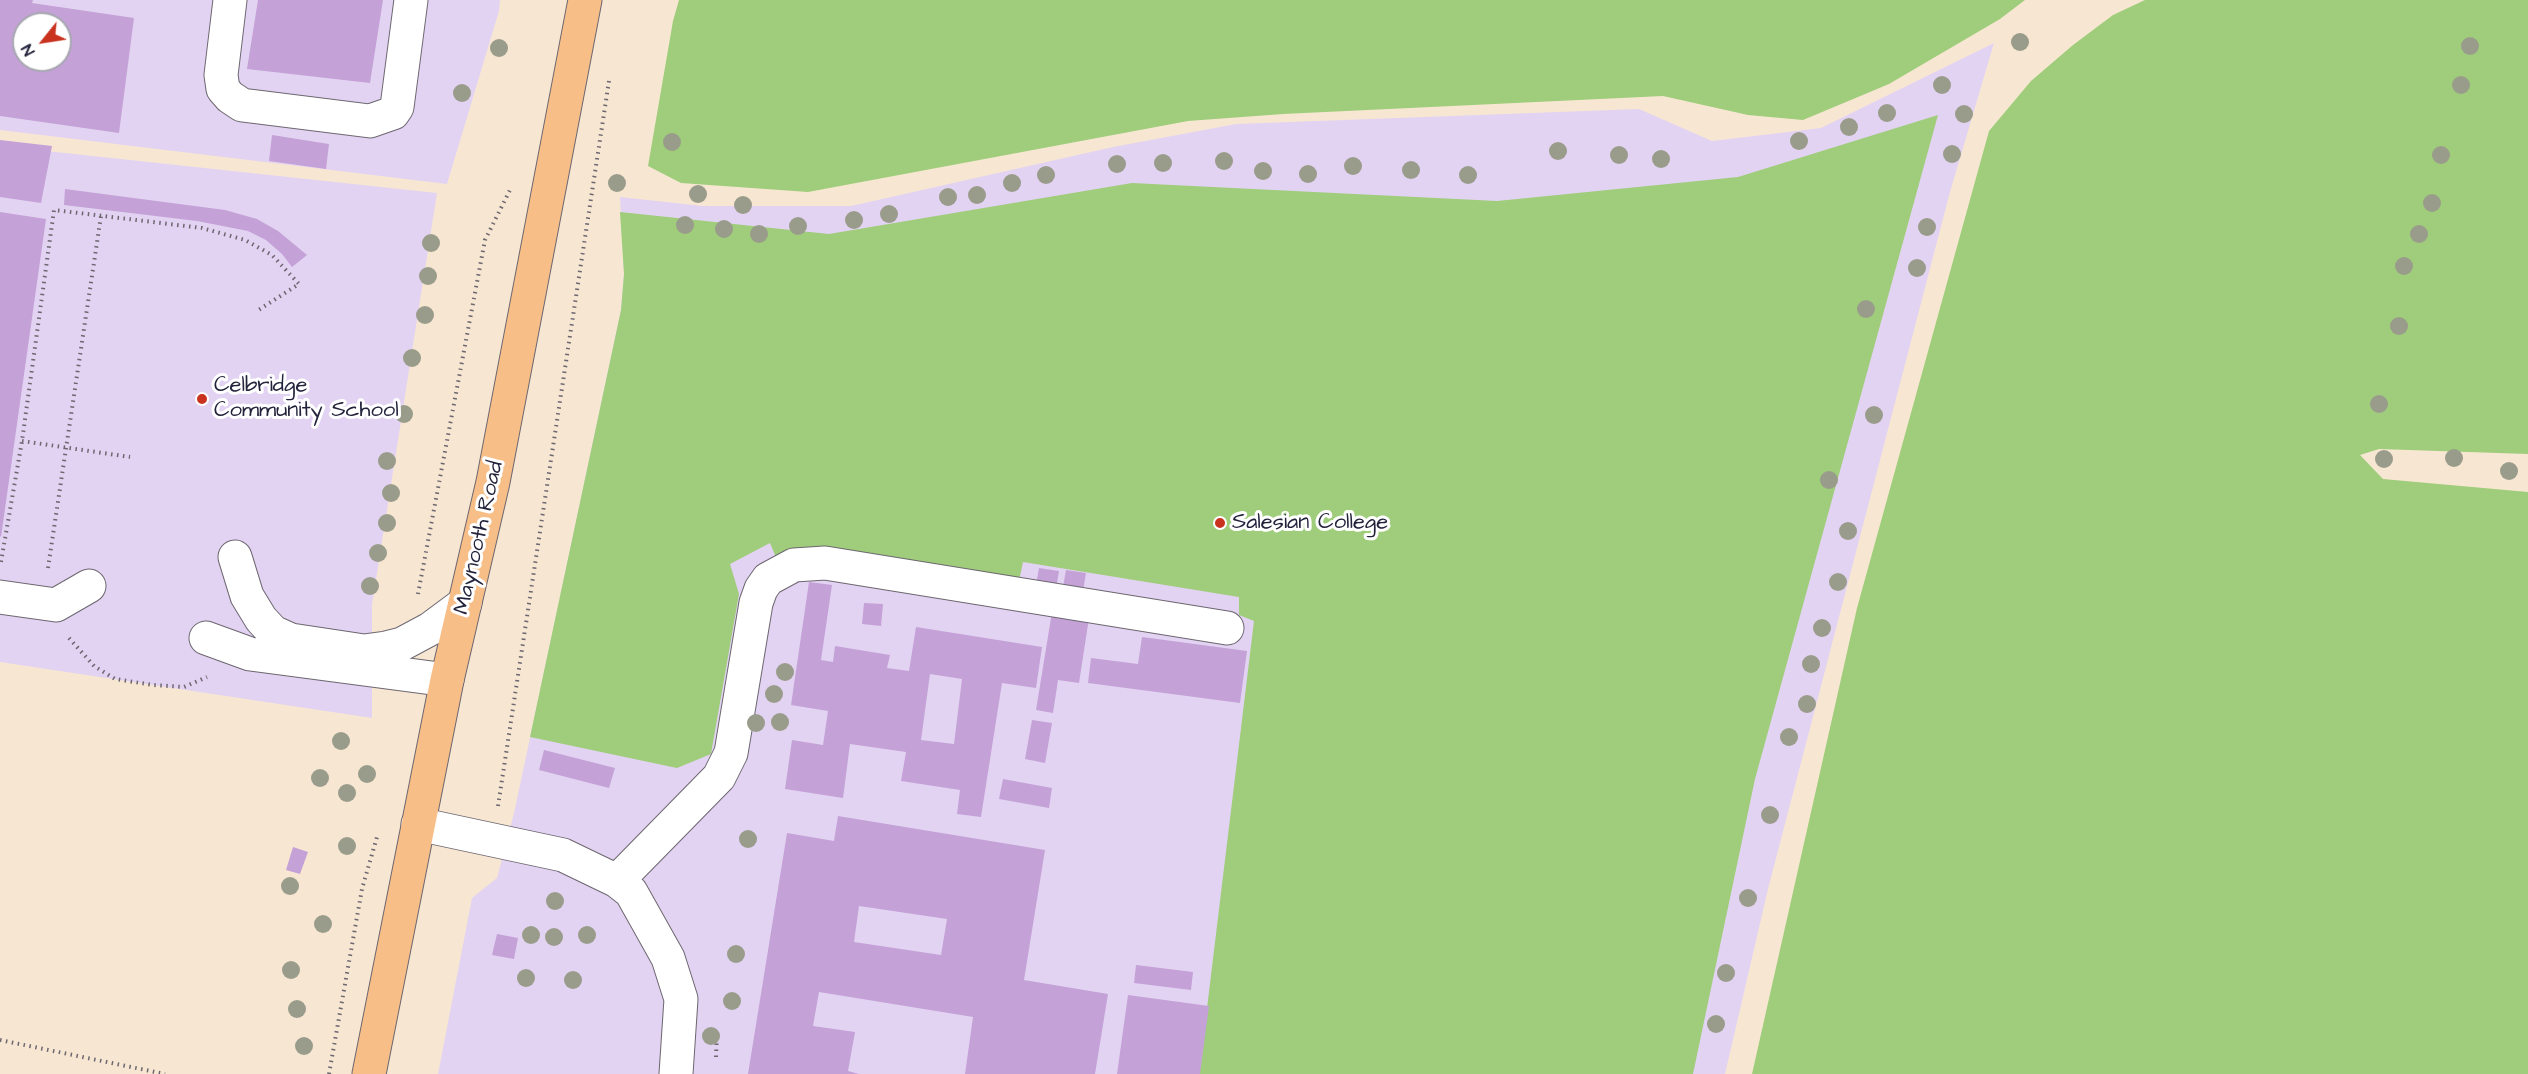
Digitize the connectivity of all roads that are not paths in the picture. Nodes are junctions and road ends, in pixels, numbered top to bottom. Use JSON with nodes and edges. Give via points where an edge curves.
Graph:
{"nodes":[{"id":1,"x":230,"y":0,"type":"edge"},
{"id":2,"x":411,"y":0,"type":"edge"},
{"id":3,"x":585,"y":0,"type":"edge"},
{"id":4,"x":235,"y":557,"type":"dead end"},
{"id":5,"x":89,"y":586,"type":"dead end"},
{"id":6,"x":0,"y":597,"type":"edge"},
{"id":7,"x":465,"y":603,"type":"junction"},
{"id":8,"x":1227,"y":628,"type":"dead end"},
{"id":9,"x":206,"y":638,"type":"dead end"},
{"id":10,"x":447,"y":680,"type":"junction"},
{"id":11,"x":418,"y":824,"type":"junction"},
{"id":12,"x":617,"y":881,"type":"junction"},
{"id":13,"x":369,"y":1074,"type":"edge"},
{"id":14,"x":676,"y":1074,"type":"edge"}],
"edges":[{"from":1,"to":2,"type":"lane","via":[[221,75],[223,89],[231,97],[242,105],[370,121],[393,112],[397,106]]},
{"from":3,"to":7,"type":"main road","name":"Maynooth Road","via":[[494,482]]},
{"from":4,"to":7,"type":"lane","via":[[247,596],[261,619],[273,632],[291,640],[364,651],[386,648],[416,637]]},
{"from":5,"to":6,"type":"lane","via":[[56,605]]},
{"from":7,"to":10,"type":"main road","name":"Maynooth Road"},
{"from":8,"to":12,"type":"lane","via":[[825,563],[794,565],[768,579],[756,603],[731,753],[719,777]]},
{"from":9,"to":10,"type":"lane","via":[[260,656]]},
{"from":10,"to":11,"type":"main road","name":"Maynooth Road"},
{"from":11,"to":12,"type":"lane","via":[[563,855]]},
{"from":11,"to":13,"type":"main road","name":"Maynooth Road"},
{"from":12,"to":14,"type":"lane","via":[[630,892],[647,918],[668,958],[681,999]]}]}
